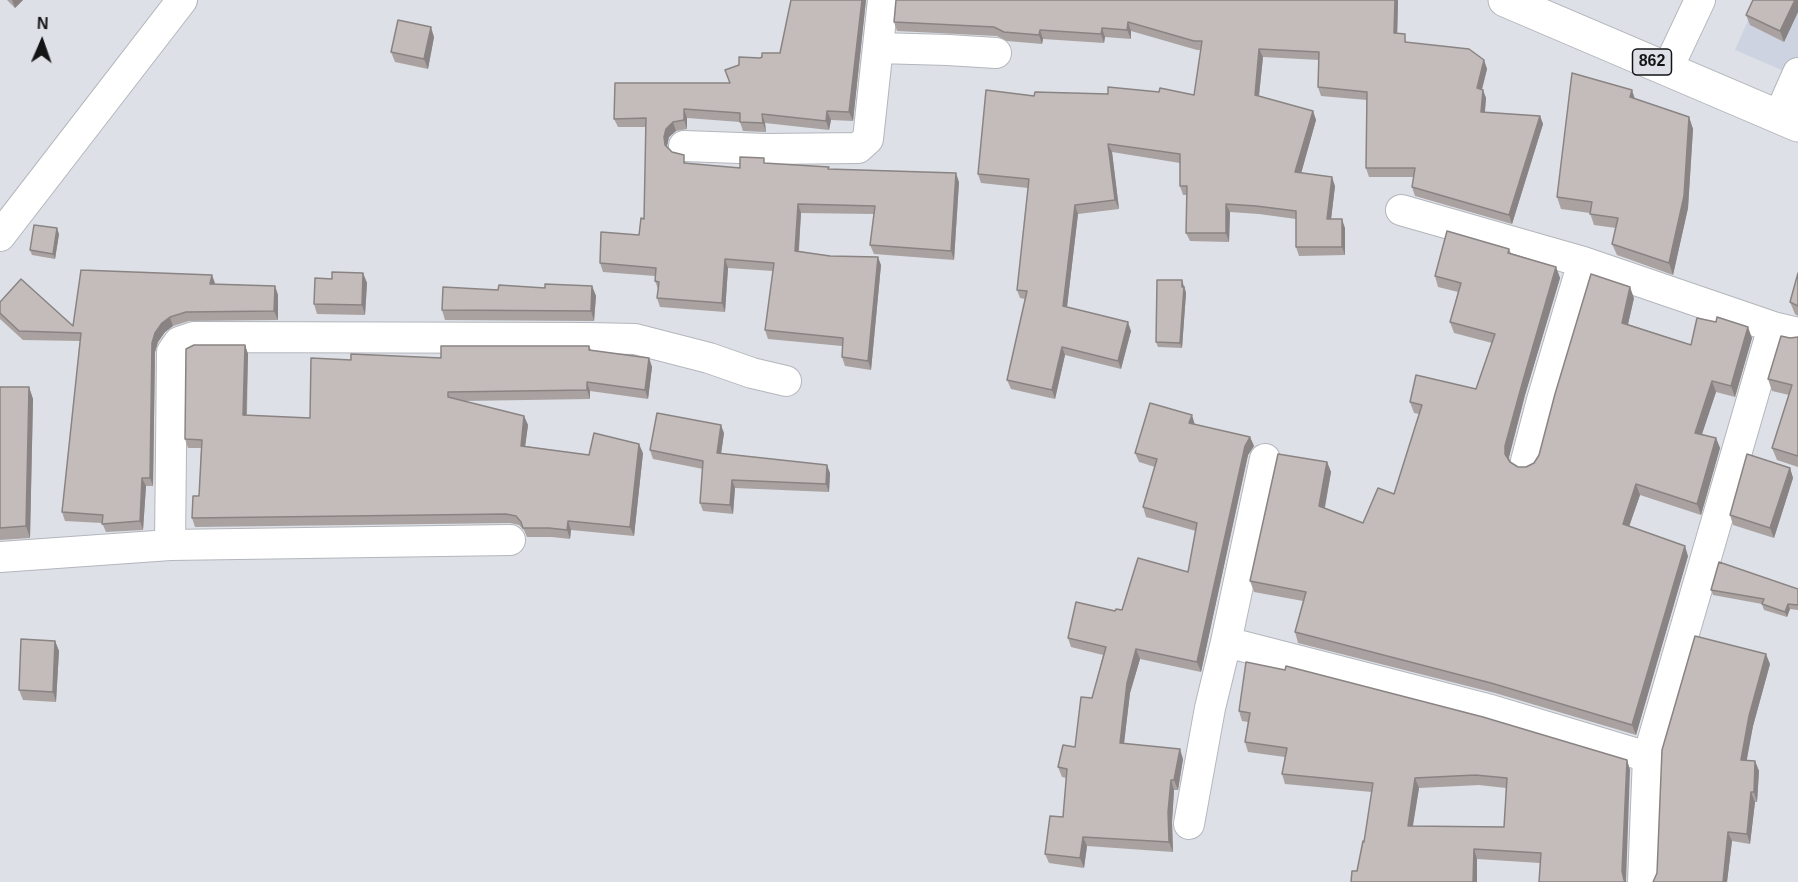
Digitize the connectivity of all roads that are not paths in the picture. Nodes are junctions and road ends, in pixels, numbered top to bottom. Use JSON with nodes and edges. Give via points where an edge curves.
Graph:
{"nodes":[{"id":1,"x":182,"y":0,"type":"edge"},
{"id":2,"x":883,"y":0,"type":"edge"},
{"id":3,"x":1505,"y":0,"type":"edge"},
{"id":4,"x":1700,"y":0,"type":"edge"},
{"id":5,"x":878,"y":48,"type":"junction"},
{"id":6,"x":996,"y":53,"type":"dead end"},
{"id":7,"x":1668,"y":68,"type":"junction"},
{"id":8,"x":1798,"y":73,"type":"edge"},
{"id":9,"x":1789,"y":121,"type":"edge"},
{"id":10,"x":684,"y":146,"type":"dead end"},
{"id":11,"x":1401,"y":210,"type":"dead end"},
{"id":12,"x":0,"y":236,"type":"edge"},
{"id":13,"x":1583,"y":262,"type":"junction"},
{"id":14,"x":1785,"y":330,"type":"edge"},
{"id":15,"x":786,"y":381,"type":"dead end"},
{"id":16,"x":1265,"y":459,"type":"dead end"},
{"id":17,"x":1526,"y":461,"type":"dead end"},
{"id":18,"x":510,"y":540,"type":"dead end"},
{"id":19,"x":170,"y":545,"type":"junction"},
{"id":20,"x":0,"y":557,"type":"edge"},
{"id":21,"x":1226,"y":642,"type":"junction"},
{"id":22,"x":1648,"y":756,"type":"junction"},
{"id":23,"x":1189,"y":824,"type":"dead end"},
{"id":24,"x":1643,"y":882,"type":"edge"}],
"edges":[{"from":1,"to":12,"type":"street"},
{"from":2,"to":5,"type":"street"},
{"from":3,"to":7,"type":"main road","number":"862"},
{"from":4,"to":7,"type":"street"},
{"from":5,"to":6,"type":"street"},
{"from":5,"to":10,"type":"street","via":[[868,139],[858,148]]},
{"from":7,"to":9,"type":"main road","number":"862"},
{"from":8,"to":9,"type":"street"},
{"from":11,"to":13,"type":"street"},
{"from":13,"to":14,"type":"street"},
{"from":13,"to":17,"type":"street"},
{"from":14,"to":22,"type":"street"},
{"from":15,"to":19,"type":"street","via":[[635,339],[194,337],[179,342],[172,352]]},
{"from":16,"to":21,"type":"street"},
{"from":18,"to":19,"type":"street"},
{"from":19,"to":20,"type":"street"},
{"from":21,"to":22,"type":"street","via":[[1491,710]]},
{"from":21,"to":23,"type":"street"},
{"from":22,"to":24,"type":"street"}]}
